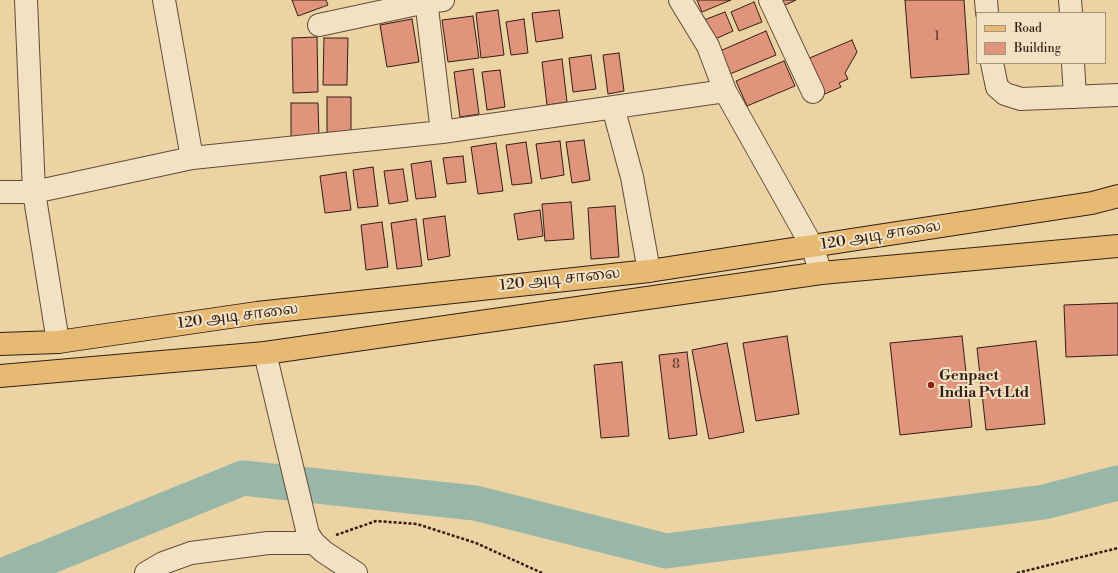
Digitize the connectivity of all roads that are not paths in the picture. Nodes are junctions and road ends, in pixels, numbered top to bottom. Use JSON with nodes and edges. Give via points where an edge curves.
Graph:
{"nodes":[{"id":1,"x":26,"y":0,"type":"edge"},
{"id":2,"x":164,"y":0,"type":"edge"},
{"id":3,"x":680,"y":0,"type":"edge"},
{"id":4,"x":770,"y":0,"type":"edge"},
{"id":5,"x":986,"y":0,"type":"edge"},
{"id":6,"x":1070,"y":0,"type":"edge"},
{"id":7,"x":432,"y":1,"type":"edge"},
{"id":8,"x":987,"y":12,"type":"edge"},
{"id":9,"x":1071,"y":12,"type":"edge"},
{"id":10,"x":318,"y":25,"type":"dead end"},
{"id":11,"x":992,"y":64,"type":"edge"},
{"id":12,"x":1073,"y":64,"type":"edge"},
{"id":13,"x":725,"y":91,"type":"junction"},
{"id":14,"x":812,"y":92,"type":"dead end"},
{"id":15,"x":1118,"y":95,"type":"edge"},
{"id":16,"x":1075,"y":97,"type":"junction"},
{"id":17,"x":613,"y":107,"type":"junction"},
{"id":18,"x":442,"y":132,"type":"junction"},
{"id":19,"x":192,"y":158,"type":"junction"},
{"id":20,"x":0,"y":192,"type":"edge"},
{"id":21,"x":34,"y":192,"type":"junction"},
{"id":22,"x":1118,"y":196,"type":"edge"},
{"id":23,"x":812,"y":246,"type":"junction"},
{"id":24,"x":1118,"y":246,"type":"edge"},
{"id":25,"x":649,"y":271,"type":"junction"},
{"id":26,"x":822,"y":273,"type":"junction"},
{"id":27,"x":154,"y":328,"type":"junction"},
{"id":28,"x":58,"y":342,"type":"junction"},
{"id":29,"x":0,"y":344,"type":"edge"},
{"id":30,"x":266,"y":353,"type":"junction"},
{"id":31,"x":156,"y":363,"type":"junction"},
{"id":32,"x":0,"y":376,"type":"edge"},
{"id":33,"x":311,"y":538,"type":"junction"},
{"id":34,"x":343,"y":570,"type":"edge"},
{"id":35,"x":146,"y":573,"type":"edge"}],
"edges":[{"from":1,"to":21,"type":"street"},
{"from":2,"to":19,"type":"street"},
{"from":3,"to":13,"type":"street","via":[[708,46]]},
{"from":4,"to":14,"type":"street"},
{"from":5,"to":8,"type":"street"},
{"from":6,"to":9,"type":"street"},
{"from":7,"to":10,"type":"street"},
{"from":7,"to":18,"type":"street"},
{"from":11,"to":16,"type":"street","via":[[997,87],[1004,94],[1021,99]]},
{"from":12,"to":16,"type":"street"},
{"from":13,"to":17,"type":"street"},
{"from":13,"to":23,"type":"street"},
{"from":15,"to":16,"type":"street"},
{"from":17,"to":18,"type":"street"},
{"from":17,"to":25,"type":"street","via":[[632,177]]},
{"from":18,"to":19,"type":"street"},
{"from":19,"to":21,"type":"street"},
{"from":20,"to":21,"type":"street"},
{"from":21,"to":28,"type":"street"},
{"from":22,"to":23,"type":"main road","name":"120 அடி சாலை","via":[[1084,204]]},
{"from":23,"to":25,"type":"main road","name":"120 அடி சாலை"},
{"from":23,"to":26,"type":"street"},
{"from":24,"to":26,"type":"main road","name":"120 அடி சாலை"},
{"from":25,"to":27,"type":"main road","name":"120 அடி சாலை","via":[[257,313]]},
{"from":26,"to":30,"type":"main road","name":"120 அடி சாலை"},
{"from":27,"to":28,"type":"main road","name":"120 அடி சாலை"},
{"from":27,"to":31,"type":"main road"},
{"from":28,"to":29,"type":"main road","name":"120 அடி சாலை"},
{"from":30,"to":31,"type":"main road","name":"120 அடி சாலை"},
{"from":30,"to":33,"type":"street"},
{"from":31,"to":32,"type":"main road","name":"120 அடி சாலை"},
{"from":33,"to":34,"type":"street"},
{"from":33,"to":35,"type":"street","via":[[192,554],[163,562]]}]}
